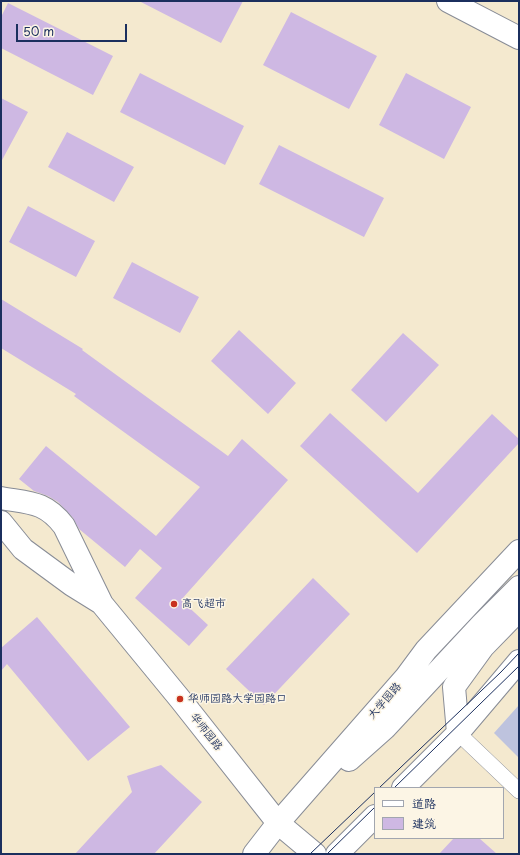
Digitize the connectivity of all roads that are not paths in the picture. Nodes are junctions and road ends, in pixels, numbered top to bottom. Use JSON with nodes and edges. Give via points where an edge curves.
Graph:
{"nodes":[{"id":1,"x":448,"y":1,"type":"edge"},
{"id":2,"x":519,"y":38,"type":"edge"},
{"id":3,"x":1,"y":498,"type":"edge"},
{"id":4,"x":1,"y":522,"type":"edge"},
{"id":5,"x":519,"y":551,"type":"edge"},
{"id":6,"x":519,"y":587,"type":"edge"},
{"id":7,"x":102,"y":604,"type":"junction"},
{"id":8,"x":519,"y":610,"type":"edge"},
{"id":9,"x":489,"y":628,"type":"junction"},
{"id":10,"x":519,"y":661,"type":"edge"},
{"id":11,"x":458,"y":733,"type":"junction"},
{"id":12,"x":404,"y":787,"type":"edge"},
{"id":13,"x":519,"y":791,"type":"edge"},
{"id":14,"x":374,"y":817,"type":"edge"},
{"id":15,"x":278,"y":823,"type":"junction"},
{"id":16,"x":254,"y":854,"type":"edge"},
{"id":17,"x":316,"y":854,"type":"edge"},
{"id":18,"x":337,"y":854,"type":"edge"}],
"edges":[{"from":1,"to":2,"type":"main road"},
{"from":3,"to":7,"type":"main road","via":[[40,505],[56,516],[64,526]]},
{"from":4,"to":7,"type":"main road","via":[[23,549]]},
{"from":5,"to":15,"type":"main road","name":"大学园路","via":[[426,650]]},
{"from":6,"to":9,"type":"main road"},
{"from":7,"to":15,"type":"main road","name":"华师园路"},
{"from":8,"to":9,"type":"main road"},
{"from":9,"to":11,"type":"main road","via":[[483,647],[454,687]]},
{"from":9,"to":15,"type":"main road","via":[[385,728]]},
{"from":10,"to":11,"type":"main road"},
{"from":11,"to":12,"type":"main road"},
{"from":11,"to":13,"type":"street"},
{"from":14,"to":18,"type":"main road"},
{"from":15,"to":16,"type":"main road","name":"大学园路"},
{"from":15,"to":17,"type":"main road","name":"华师园路"}]}
